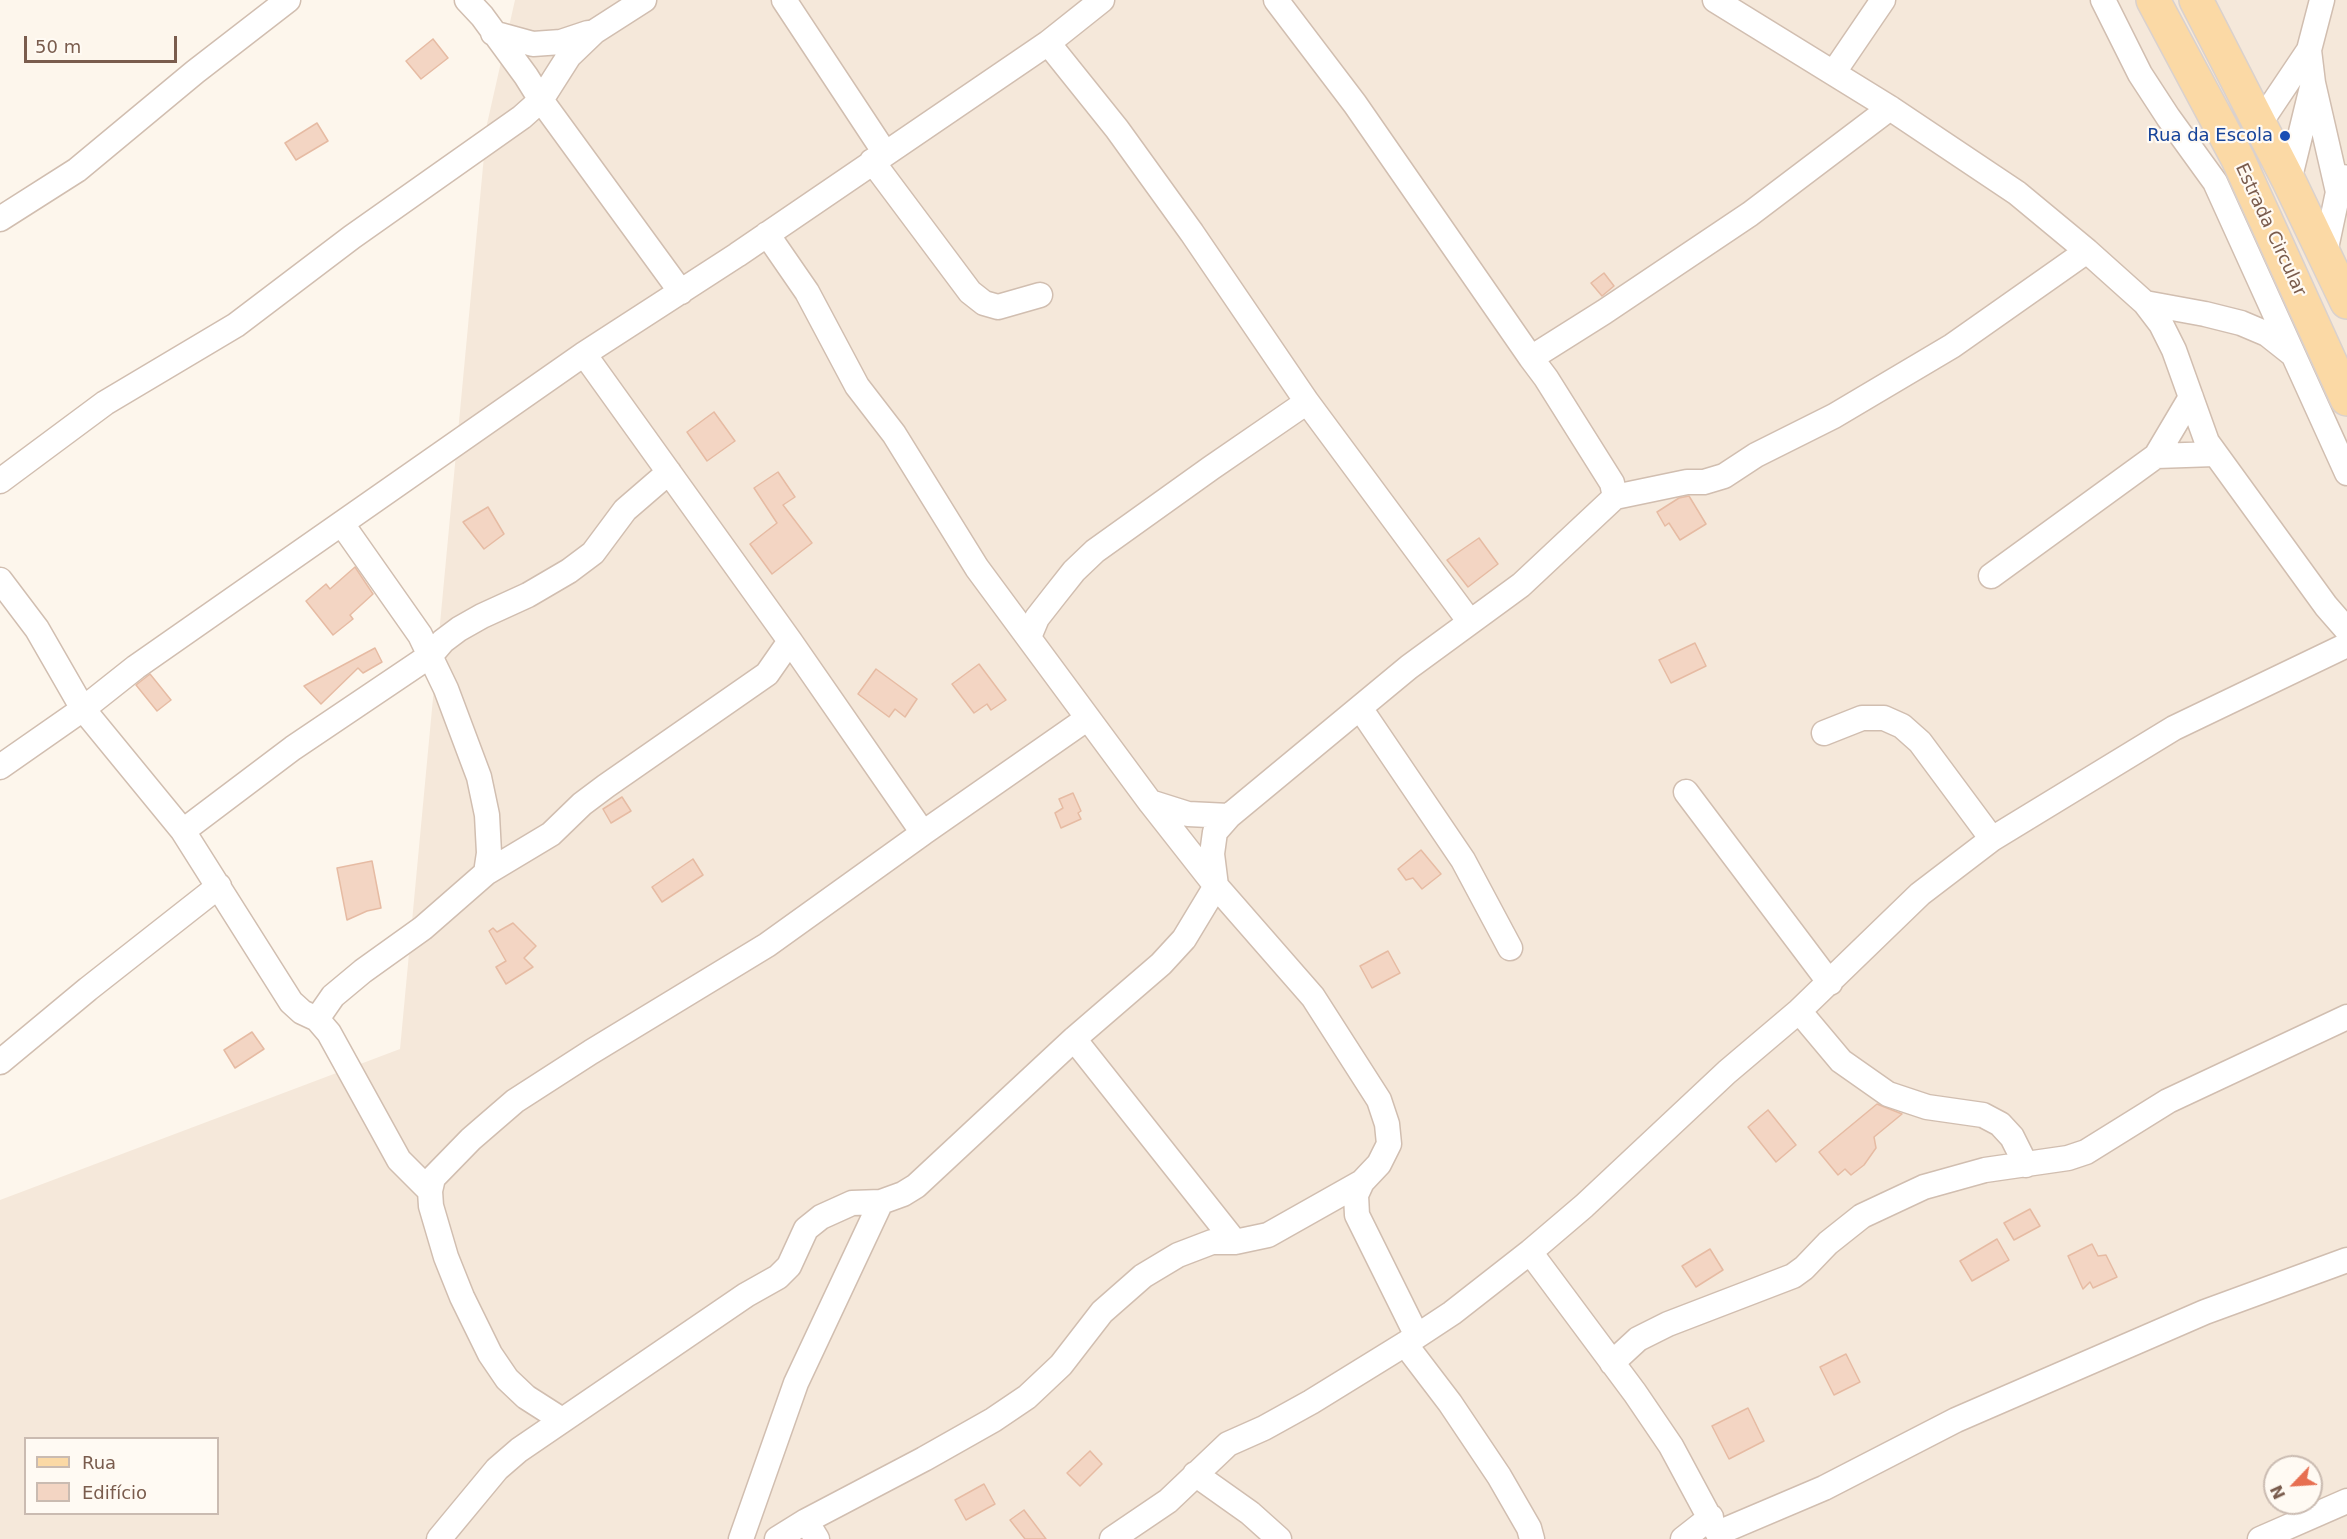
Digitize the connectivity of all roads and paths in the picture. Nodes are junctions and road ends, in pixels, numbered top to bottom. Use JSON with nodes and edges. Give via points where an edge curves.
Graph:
{"nodes":[{"id":1,"x":288,"y":0,"type":"edge"},
{"id":2,"x":466,"y":0,"type":"edge"},
{"id":3,"x":644,"y":0,"type":"edge"},
{"id":4,"x":784,"y":0,"type":"edge"},
{"id":5,"x":1102,"y":0,"type":"edge"},
{"id":6,"x":1276,"y":0,"type":"edge"},
{"id":7,"x":1715,"y":0,"type":"edge"},
{"id":8,"x":1883,"y":0,"type":"edge"},
{"id":9,"x":2103,"y":0,"type":"edge"},
{"id":10,"x":2152,"y":0,"type":"edge"},
{"id":11,"x":2196,"y":0,"type":"edge"},
{"id":12,"x":2322,"y":0,"type":"edge"},
{"id":13,"x":594,"y":32,"type":"junction"},
{"id":14,"x":493,"y":33,"type":"junction"},
{"id":15,"x":1048,"y":43,"type":"junction"},
{"id":16,"x":2309,"y":50,"type":"junction"},
{"id":17,"x":1834,"y":72,"type":"junction"},
{"id":18,"x":2313,"y":83,"type":"junction"},
{"id":19,"x":541,"y":100,"type":"junction"},
{"id":20,"x":1890,"y":108,"type":"junction"},
{"id":21,"x":2260,"y":123,"type":"junction"},
{"id":22,"x":878,"y":157,"type":"junction"},
{"id":23,"x":2347,"y":166,"type":"edge"},
{"id":24,"x":2289,"y":181,"type":"junction"},
{"id":25,"x":2338,"y":192,"type":"junction"},
{"id":26,"x":0,"y":219,"type":"edge"},
{"id":27,"x":767,"y":234,"type":"junction"},
{"id":28,"x":2087,"y":251,"type":"junction"},
{"id":29,"x":2325,"y":253,"type":"junction"},
{"id":30,"x":681,"y":291,"type":"junction"},
{"id":31,"x":1040,"y":295,"type":"dead end"},
{"id":32,"x":2347,"y":302,"type":"edge"},
{"id":33,"x":2145,"y":303,"type":"junction"},
{"id":34,"x":584,"y":354,"type":"junction"},
{"id":35,"x":2295,"y":357,"type":"junction"},
{"id":36,"x":1531,"y":358,"type":"junction"},
{"id":37,"x":2191,"y":397,"type":"junction"},
{"id":38,"x":2347,"y":399,"type":"edge"},
{"id":39,"x":1307,"y":402,"type":"junction"},
{"id":40,"x":2215,"y":454,"type":"junction"},
{"id":41,"x":2156,"y":456,"type":"junction"},
{"id":42,"x":669,"y":472,"type":"junction"},
{"id":43,"x":2347,"y":473,"type":"edge"},
{"id":44,"x":0,"y":481,"type":"edge"},
{"id":45,"x":1615,"y":497,"type":"junction"},
{"id":46,"x":342,"y":524,"type":"junction"},
{"id":47,"x":1990,"y":576,"type":"dead end"},
{"id":48,"x":0,"y":580,"type":"edge"},
{"id":49,"x":1470,"y":622,"type":"junction"},
{"id":50,"x":2347,"y":630,"type":"edge"},
{"id":51,"x":1029,"y":637,"type":"junction"},
{"id":52,"x":790,"y":641,"type":"junction"},
{"id":53,"x":2347,"y":645,"type":"edge"},
{"id":54,"x":431,"y":655,"type":"junction"},
{"id":55,"x":1360,"y":708,"type":"junction"},
{"id":56,"x":83,"y":709,"type":"junction"},
{"id":57,"x":1088,"y":718,"type":"junction"},
{"id":58,"x":1824,"y":733,"type":"dead end"},
{"id":59,"x":0,"y":767,"type":"edge"},
{"id":60,"x":1686,"y":792,"type":"dead end"},
{"id":61,"x":1150,"y":802,"type":"junction"},
{"id":62,"x":1229,"y":816,"type":"junction"},
{"id":63,"x":183,"y":831,"type":"junction"},
{"id":64,"x":923,"y":833,"type":"junction"},
{"id":65,"x":1992,"y":840,"type":"junction"},
{"id":66,"x":486,"y":873,"type":"junction"},
{"id":67,"x":219,"y":886,"type":"junction"},
{"id":68,"x":1216,"y":886,"type":"junction"},
{"id":69,"x":1510,"y":948,"type":"dead end"},
{"id":70,"x":1830,"y":983,"type":"junction"},
{"id":71,"x":1799,"y":1011,"type":"junction"},
{"id":72,"x":2347,"y":1017,"type":"edge"},
{"id":73,"x":317,"y":1019,"type":"junction"},
{"id":74,"x":1074,"y":1039,"type":"junction"},
{"id":75,"x":0,"y":1062,"type":"edge"},
{"id":76,"x":2026,"y":1165,"type":"junction"},
{"id":77,"x":1362,"y":1182,"type":"junction"},
{"id":78,"x":430,"y":1191,"type":"junction"},
{"id":79,"x":880,"y":1202,"type":"junction"},
{"id":80,"x":1235,"y":1242,"type":"junction"},
{"id":81,"x":1530,"y":1252,"type":"junction"},
{"id":82,"x":2347,"y":1260,"type":"edge"},
{"id":83,"x":1411,"y":1340,"type":"junction"},
{"id":84,"x":1612,"y":1363,"type":"junction"},
{"id":85,"x":562,"y":1420,"type":"junction"},
{"id":86,"x":1195,"y":1474,"type":"junction"},
{"id":87,"x":2347,"y":1501,"type":"edge"},
{"id":88,"x":812,"y":1530,"type":"edge"},
{"id":89,"x":1717,"y":1530,"type":"edge"},
{"id":90,"x":439,"y":1539,"type":"edge"},
{"id":91,"x":741,"y":1539,"type":"edge"},
{"id":92,"x":777,"y":1539,"type":"edge"},
{"id":93,"x":1112,"y":1539,"type":"edge"},
{"id":94,"x":1279,"y":1539,"type":"edge"},
{"id":95,"x":1532,"y":1539,"type":"edge"},
{"id":96,"x":1683,"y":1539,"type":"edge"},
{"id":97,"x":2260,"y":1539,"type":"edge"}],
"edges":[{"from":1,"to":26,"type":"street","via":[[77,170]]},
{"from":2,"to":14,"type":"street"},
{"from":3,"to":13,"type":"street"},
{"from":4,"to":22,"type":"street"},
{"from":5,"to":15,"type":"street"},
{"from":6,"to":36,"type":"street","via":[[1355,104]]},
{"from":7,"to":17,"type":"street"},
{"from":8,"to":17,"type":"street"},
{"from":9,"to":35,"type":"street","via":[[2140,74],[2215,182]]},
{"from":10,"to":38,"type":"main road","name":"Estrada Circular","via":[[2238,159]]},
{"from":11,"to":21,"type":"main road","name":"Estrada Circular"},
{"from":12,"to":16,"type":"street"},
{"from":13,"to":14,"type":"street","via":[[561,42],[533,44]]},
{"from":13,"to":19,"type":"street","via":[[569,56]]},
{"from":14,"to":19,"type":"street"},
{"from":15,"to":22,"type":"street"},
{"from":15,"to":39,"type":"street","via":[[1186,223]]},
{"from":16,"to":18,"type":"street"},
{"from":16,"to":21,"type":"street"},
{"from":17,"to":20,"type":"street"},
{"from":18,"to":24,"type":"street"},
{"from":18,"to":25,"type":"street"},
{"from":19,"to":30,"type":"street"},
{"from":19,"to":44,"type":"street","via":[[236,325],[98,408]]},
{"from":20,"to":28,"type":"street","via":[[2017,193]]},
{"from":20,"to":36,"type":"street","via":[[1750,214]]},
{"from":21,"to":24,"type":"main road","name":"Estrada Circular"},
{"from":22,"to":27,"type":"street"},
{"from":22,"to":31,"type":"street","via":[[970,292],[984,303],[998,307]]},
{"from":23,"to":25,"type":"street"},
{"from":24,"to":29,"type":"main road","name":"Estrada Circular"},
{"from":25,"to":29,"type":"street"},
{"from":27,"to":30,"type":"street"},
{"from":27,"to":51,"type":"street","via":[[807,292],[857,386],[894,434],[977,568]]},
{"from":28,"to":33,"type":"street"},
{"from":28,"to":45,"type":"street","via":[[1952,346],[1724,476]]},
{"from":29,"to":32,"type":"main road","name":"Estrada Circular"},
{"from":30,"to":34,"type":"street"},
{"from":33,"to":35,"type":"street","via":[[2241,323],[2267,334]]},
{"from":33,"to":37,"type":"street","via":[[2174,350]]},
{"from":34,"to":42,"type":"street"},
{"from":34,"to":46,"type":"street"},
{"from":35,"to":43,"type":"street"},
{"from":36,"to":45,"type":"street","via":[[1612,483]]},
{"from":37,"to":40,"type":"street"},
{"from":37,"to":41,"type":"street"},
{"from":39,"to":49,"type":"street"},
{"from":39,"to":51,"type":"street","via":[[1095,551],[1054,595]]},
{"from":40,"to":41,"type":"street"},
{"from":40,"to":50,"type":"street"},
{"from":41,"to":47,"type":"street"},
{"from":42,"to":52,"type":"street"},
{"from":42,"to":54,"type":"street","via":[[625,510],[592,553],[577,565],[459,629]]},
{"from":45,"to":49,"type":"street","via":[[1521,585]]},
{"from":46,"to":54,"type":"street"},
{"from":46,"to":56,"type":"street","via":[[136,667]]},
{"from":48,"to":56,"type":"street","via":[[37,629]]},
{"from":49,"to":55,"type":"street"},
{"from":51,"to":57,"type":"street"},
{"from":52,"to":64,"type":"street"},
{"from":52,"to":66,"type":"street","via":[[766,674],[606,786],[551,834]]},
{"from":53,"to":65,"type":"street","via":[[2174,728]]},
{"from":54,"to":63,"type":"street","via":[[293,747]]},
{"from":54,"to":66,"type":"street","via":[[479,777],[487,815]]},
{"from":55,"to":62,"type":"street"},
{"from":55,"to":69,"type":"street","via":[[1464,860]]},
{"from":56,"to":59,"type":"street"},
{"from":56,"to":63,"type":"street"},
{"from":57,"to":61,"type":"street"},
{"from":57,"to":64,"type":"street"},
{"from":58,"to":65,"type":"street","via":[[1862,718],[1884,718],[1902,726],[1920,742]]},
{"from":60,"to":70,"type":"street"},
{"from":61,"to":62,"type":"street","via":[[1188,814]]},
{"from":61,"to":68,"type":"street"},
{"from":62,"to":68,"type":"street","via":[[1215,832],[1212,855]]},
{"from":63,"to":67,"type":"street"},
{"from":64,"to":78,"type":"street","via":[[767,945],[515,1101],[434,1178]]},
{"from":65,"to":70,"type":"street","via":[[1920,894]]},
{"from":66,"to":73,"type":"street","via":[[333,996]]},
{"from":67,"to":73,"type":"street","via":[[291,1002]]},
{"from":67,"to":75,"type":"street"},
{"from":68,"to":74,"type":"street","via":[[1184,939]]},
{"from":68,"to":77,"type":"street","via":[[1313,997],[1379,1100],[1389,1144],[1379,1164]]},
{"from":70,"to":71,"type":"street"},
{"from":71,"to":76,"type":"street","via":[[1841,1061],[1888,1094],[1927,1107],[1983,1114],[2000,1124],[2012,1137]]},
{"from":71,"to":81,"type":"street","via":[[1726,1072]]},
{"from":72,"to":76,"type":"street","via":[[2168,1101],[2086,1152]]},
{"from":73,"to":78,"type":"street","via":[[329,1033],[399,1160]]},
{"from":74,"to":79,"type":"street","via":[[916,1186]]},
{"from":74,"to":80,"type":"street"},
{"from":76,"to":84,"type":"street","via":[[1985,1170],[1924,1187],[1862,1216],[1804,1268],[1668,1324],[1638,1339]]},
{"from":77,"to":80,"type":"street","via":[[1268,1235]]},
{"from":77,"to":83,"type":"street","via":[[1356,1195],[1357,1215]]},
{"from":78,"to":85,"type":"street","via":[[430,1206],[446,1257],[490,1354],[507,1379],[526,1397]]},
{"from":79,"to":85,"type":"street","via":[[852,1203],[821,1217],[806,1229],[789,1266],[778,1277]]},
{"from":79,"to":91,"type":"street","via":[[796,1383]]},
{"from":80,"to":88,"type":"street","via":[[1212,1242],[1143,1276],[1102,1312],[1061,1365],[1027,1397]]},
{"from":81,"to":83,"type":"street"},
{"from":81,"to":84,"type":"street"},
{"from":82,"to":89,"type":"street","via":[[2205,1312],[1956,1420],[1824,1488]]},
{"from":83,"to":86,"type":"street","via":[[1311,1402],[1228,1444]]},
{"from":83,"to":95,"type":"street","via":[[1499,1476]]},
{"from":84,"to":89,"type":"street","via":[[1671,1446]]},
{"from":85,"to":90,"type":"street","via":[[497,1470]]},
{"from":86,"to":93,"type":"street","via":[[1168,1501]]},
{"from":86,"to":94,"type":"street"},
{"from":87,"to":97,"type":"street"},
{"from":88,"to":92,"type":"street"},
{"from":89,"to":96,"type":"street"}]}
